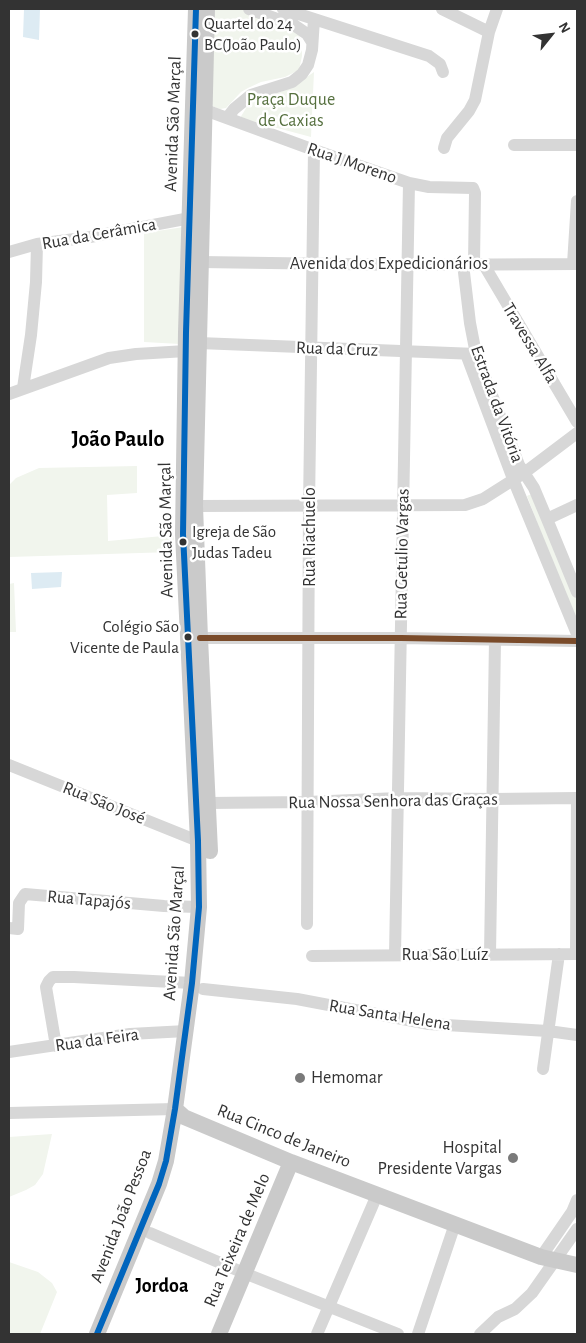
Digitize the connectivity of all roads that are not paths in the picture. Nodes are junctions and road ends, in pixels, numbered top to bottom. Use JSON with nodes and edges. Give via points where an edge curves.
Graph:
{"nodes":[{"id":1,"x":196,"y":9,"type":"edge"},
{"id":2,"x":208,"y":9,"type":"edge"},
{"id":3,"x":249,"y":9,"type":"edge"},
{"id":4,"x":283,"y":9,"type":"edge"},
{"id":5,"x":442,"y":9,"type":"edge"},
{"id":6,"x":497,"y":9,"type":"edge"},
{"id":7,"x":314,"y":19,"type":"junction"},
{"id":8,"x":489,"y":32,"type":"junction"},
{"id":9,"x":312,"y":42,"type":"junction"},
{"id":10,"x":443,"y":72,"type":"dead end"},
{"id":11,"x":205,"y":110,"type":"junction"},
{"id":12,"x":226,"y":118,"type":"junction"},
{"id":13,"x":514,"y":145,"type":"dead end"},
{"id":14,"x":577,"y":145,"type":"edge"},
{"id":15,"x":444,"y":148,"type":"dead end"},
{"id":16,"x":314,"y":154,"type":"junction"},
{"id":17,"x":409,"y":183,"type":"junction"},
{"id":18,"x":445,"y":187,"type":"joint"},
{"id":19,"x":577,"y":201,"type":"edge"},
{"id":20,"x":190,"y":218,"type":"junction"},
{"id":21,"x":37,"y":244,"type":"junction"},
{"id":22,"x":9,"y":252,"type":"edge"},
{"id":23,"x":201,"y":262,"type":"junction"},
{"id":24,"x":312,"y":263,"type":"junction"},
{"id":25,"x":408,"y":264,"type":"junction"},
{"id":26,"x":474,"y":264,"type":"junction"},
{"id":27,"x":575,"y":264,"type":"edge"},
{"id":28,"x":192,"y":347,"type":"junction"},
{"id":29,"x":311,"y":348,"type":"junction"},
{"id":30,"x":406,"y":351,"type":"junction"},
{"id":31,"x":471,"y":354,"type":"junction"},
{"id":32,"x":24,"y":388,"type":"junction"},
{"id":33,"x":9,"y":394,"type":"edge"},
{"id":34,"x":577,"y":422,"type":"edge"},
{"id":35,"x":577,"y":433,"type":"edge"},
{"id":36,"x":519,"y":476,"type":"junction"},
{"id":37,"x":577,"y":505,"type":"edge"},
{"id":38,"x":195,"y":506,"type":"junction"},
{"id":39,"x":310,"y":506,"type":"junction"},
{"id":40,"x":403,"y":506,"type":"junction"},
{"id":41,"x":548,"y":519,"type":"junction"},
{"id":42,"x":577,"y":592,"type":"edge"},
{"id":43,"x":577,"y":634,"type":"edge"},
{"id":44,"x":200,"y":638,"type":"junction"},
{"id":45,"x":310,"y":638,"type":"junction"},
{"id":46,"x":401,"y":638,"type":"junction"},
{"id":47,"x":495,"y":640,"type":"junction"},
{"id":48,"x":577,"y":641,"type":"edge"},
{"id":49,"x":9,"y":765,"type":"edge"},
{"id":50,"x":398,"y":798,"type":"junction"},
{"id":51,"x":577,"y":798,"type":"edge"},
{"id":52,"x":493,"y":799,"type":"junction"},
{"id":53,"x":308,"y":802,"type":"junction"},
{"id":54,"x":208,"y":803,"type":"junction"},
{"id":55,"x":198,"y":841,"type":"junction"},
{"id":56,"x":200,"y":907,"type":"junction"},
{"id":57,"x":307,"y":924,"type":"dead end"},
{"id":58,"x":9,"y":928,"type":"edge"},
{"id":59,"x":490,"y":954,"type":"junction"},
{"id":60,"x":558,"y":954,"type":"junction"},
{"id":61,"x":577,"y":954,"type":"edge"},
{"id":62,"x":395,"y":955,"type":"junction"},
{"id":63,"x":312,"y":956,"type":"dead end"},
{"id":64,"x":198,"y":986,"type":"junction"},
{"id":65,"x":186,"y":1031,"type":"junction"},
{"id":66,"x":548,"y":1031,"type":"junction"},
{"id":67,"x":577,"y":1035,"type":"edge"},
{"id":68,"x":56,"y":1046,"type":"junction"},
{"id":69,"x":9,"y":1052,"type":"edge"},
{"id":70,"x":543,"y":1069,"type":"dead end"},
{"id":71,"x":9,"y":1113,"type":"edge"},
{"id":72,"x":178,"y":1116,"type":"junction"},
{"id":73,"x":9,"y":1118,"type":"edge"},
{"id":74,"x":292,"y":1162,"type":"junction"},
{"id":75,"x":377,"y":1194,"type":"junction"},
{"id":76,"x":577,"y":1200,"type":"edge"},
{"id":77,"x":455,"y":1224,"type":"junction"},
{"id":78,"x":577,"y":1229,"type":"edge"},
{"id":79,"x":150,"y":1234,"type":"junction"},
{"id":80,"x":548,"y":1259,"type":"junction"},
{"id":81,"x":577,"y":1265,"type":"edge"},
{"id":82,"x":244,"y":1273,"type":"junction"},
{"id":83,"x":328,"y":1306,"type":"junction"},
{"id":84,"x":96,"y":1334,"type":"edge"},
{"id":85,"x":108,"y":1334,"type":"edge"},
{"id":86,"x":219,"y":1334,"type":"edge"},
{"id":87,"x":317,"y":1334,"type":"edge"},
{"id":88,"x":398,"y":1334,"type":"edge"},
{"id":89,"x":418,"y":1334,"type":"edge"},
{"id":90,"x":480,"y":1334,"type":"edge"}],
"edges":[{"from":1,"to":20,"type":"main road","name":"Avenida São Marçal"},
{"from":2,"to":11,"type":"main road","name":"Avenida São Marçal"},
{"from":3,"to":9,"type":"street","via":[[294,25]]},
{"from":4,"to":7,"type":"street"},
{"from":5,"to":8,"type":"street"},
{"from":6,"to":8,"type":"street"},
{"from":7,"to":9,"type":"street"},
{"from":7,"to":10,"type":"street","via":[[429,56],[440,64]]},
{"from":8,"to":15,"type":"street","via":[[475,100],[447,138]]},
{"from":9,"to":12,"type":"street","via":[[308,65],[302,74],[292,82],[251,95]]},
{"from":11,"to":12,"type":"street","name":"Rua J Moreno"},
{"from":11,"to":23,"type":"main road","name":"Avenida São Marçal"},
{"from":12,"to":16,"type":"street","name":"Rua J Moreno"},
{"from":13,"to":14,"type":"street"},
{"from":16,"to":17,"type":"street","name":"Rua J Moreno"},
{"from":16,"to":24,"type":"street","name":"Rua Riachuelo"},
{"from":17,"to":18,"type":"street","name":"Rua J Moreno"},
{"from":17,"to":25,"type":"street","name":"Rua Getulio Vargas"},
{"from":18,"to":26,"type":"street","name":"Estrada da Vitória","via":[[474,190]]},
{"from":19,"to":27,"type":"street"},
{"from":20,"to":21,"type":"street","name":"Rua da Cerâmica"},
{"from":20,"to":28,"type":"main road","name":"Avenida São Marçal"},
{"from":21,"to":22,"type":"street","name":"Rua da Cerâmica"},
{"from":21,"to":32,"type":"street"},
{"from":23,"to":24,"type":"street","name":"Avenida dos Expedicionários"},
{"from":23,"to":28,"type":"main road","name":"Avenida São Marçal"},
{"from":24,"to":25,"type":"street","name":"Avenida dos Expedicionários"},
{"from":24,"to":29,"type":"street","name":"Rua Riachuelo"},
{"from":25,"to":26,"type":"street","name":"Avenida dos Expedicionários"},
{"from":25,"to":30,"type":"street","name":"Rua Getulio Vargas"},
{"from":26,"to":27,"type":"street","name":"Avenida dos Expedicionários"},
{"from":26,"to":31,"type":"street","name":"Estrada da Vitória"},
{"from":26,"to":34,"type":"street","name":"Travessa Alfa"},
{"from":28,"to":29,"type":"street","name":"Rua da Cruz"},
{"from":28,"to":32,"type":"street","name":"Rua da Cruz","via":[[109,358]]},
{"from":28,"to":38,"type":"main road","name":"Avenida São Marçal"},
{"from":28,"to":55,"type":"main road","name":"Avenida São Marçal","via":[[184,534]]},
{"from":29,"to":30,"type":"street","name":"Rua da Cruz"},
{"from":29,"to":39,"type":"street","name":"Rua Riachuelo"},
{"from":30,"to":31,"type":"street","name":"Rua da Cruz"},
{"from":30,"to":40,"type":"street","name":"Rua Getulio Vargas"},
{"from":31,"to":36,"type":"street","name":"Estrada da Vitória"},
{"from":32,"to":33,"type":"street","name":"Rua da Cruz"},
{"from":35,"to":36,"type":"street"},
{"from":36,"to":40,"type":"street","via":[[474,503]]},
{"from":36,"to":41,"type":"street","name":"Estrada da Vitória","via":[[534,488]]},
{"from":36,"to":43,"type":"street","name":"Estrada da Vitória"},
{"from":37,"to":41,"type":"street"},
{"from":38,"to":39,"type":"street"},
{"from":38,"to":44,"type":"main road","name":"Avenida São Marçal"},
{"from":39,"to":40,"type":"street"},
{"from":39,"to":45,"type":"street","name":"Rua Riachuelo"},
{"from":40,"to":46,"type":"street","name":"Rua Getulio Vargas"},
{"from":41,"to":42,"type":"street","name":"Estrada da Vitória"},
{"from":44,"to":45,"type":"street"},
{"from":44,"to":54,"type":"main road","name":"Avenida São Marçal"},
{"from":45,"to":46,"type":"street"},
{"from":45,"to":53,"type":"street","name":"Rua Riachuelo"},
{"from":46,"to":47,"type":"street"},
{"from":46,"to":50,"type":"street","name":"Rua Getulio Vargas"},
{"from":47,"to":48,"type":"street"},
{"from":47,"to":52,"type":"street"},
{"from":49,"to":55,"type":"street","name":"Rua São José"},
{"from":50,"to":52,"type":"street","name":"Rua Nossa Senhora das Graças"},
{"from":50,"to":53,"type":"street","name":"Rua Nossa Senhora das Graças"},
{"from":50,"to":62,"type":"street","name":"Rua Getulio Vargas"},
{"from":51,"to":52,"type":"street","name":"Rua Nossa Senhora das Graças"},
{"from":51,"to":61,"type":"street"},
{"from":52,"to":59,"type":"street"},
{"from":53,"to":54,"type":"street","name":"Rua Nossa Senhora das Graças"},
{"from":53,"to":57,"type":"street","name":"Rua Riachuelo"},
{"from":54,"to":64,"type":"main road","name":"Avenida São Marçal","via":[[210,911]]},
{"from":55,"to":56,"type":"main road","name":"Avenida São Marçal"},
{"from":56,"to":58,"type":"street","name":"Rua Tapajós","via":[[25,894],[19,902],[18,929]]},
{"from":56,"to":64,"type":"main road","name":"Avenida São Marçal"},
{"from":59,"to":60,"type":"street","name":"Rua São Luíz"},
{"from":59,"to":62,"type":"street","name":"Rua São Luíz"},
{"from":60,"to":61,"type":"street","name":"Rua São Luíz"},
{"from":60,"to":66,"type":"street"},
{"from":62,"to":63,"type":"street","name":"Rua São Luíz"},
{"from":64,"to":65,"type":"main road","name":"Avenida São Marçal"},
{"from":64,"to":66,"type":"street","name":"Rua Santa Helena","via":[[298,999],[429,1024]]},
{"from":64,"to":68,"type":"street","name":"Rua Santa Helena","via":[[54,977],[46,987]]},
{"from":64,"to":72,"type":"main road","name":"Avenida São Marçal"},
{"from":65,"to":68,"type":"street","name":"Rua da Feira","via":[[130,1034]]},
{"from":65,"to":72,"type":"main road","name":"Avenida São Marçal"},
{"from":66,"to":67,"type":"street","name":"Rua Santa Helena"},
{"from":66,"to":70,"type":"street"},
{"from":68,"to":69,"type":"street","name":"Rua da Feira"},
{"from":71,"to":72,"type":"street","via":[[52,1109]]},
{"from":72,"to":73,"type":"street"},
{"from":72,"to":74,"type":"main road","name":"Rua Cinco de Janeiro"},
{"from":72,"to":79,"type":"main road","name":"Avenida João Pessoa","via":[[176,1161]]},
{"from":72,"to":84,"type":"main road","name":"Avenida João Pessoa","via":[[159,1184]]},
{"from":74,"to":75,"type":"main road","name":"Rua Cinco de Janeiro"},
{"from":74,"to":82,"type":"main road","name":"Rua Teixeira de Melo"},
{"from":75,"to":77,"type":"main road","name":"Rua Cinco de Janeiro"},
{"from":75,"to":83,"type":"street"},
{"from":76,"to":80,"type":"street"},
{"from":77,"to":80,"type":"main road","name":"Rua Cinco de Janeiro"},
{"from":77,"to":89,"type":"street"},
{"from":78,"to":80,"type":"street"},
{"from":79,"to":82,"type":"street"},
{"from":79,"to":85,"type":"main road","name":"Avenida João Pessoa"},
{"from":80,"to":81,"type":"main road","name":"Rua Cinco de Janeiro"},
{"from":80,"to":90,"type":"street","via":[[532,1293],[515,1310],[498,1317]]},
{"from":82,"to":83,"type":"street"},
{"from":82,"to":86,"type":"main road","name":"Rua Teixeira de Melo"},
{"from":83,"to":87,"type":"street"},
{"from":83,"to":88,"type":"street"}]}
